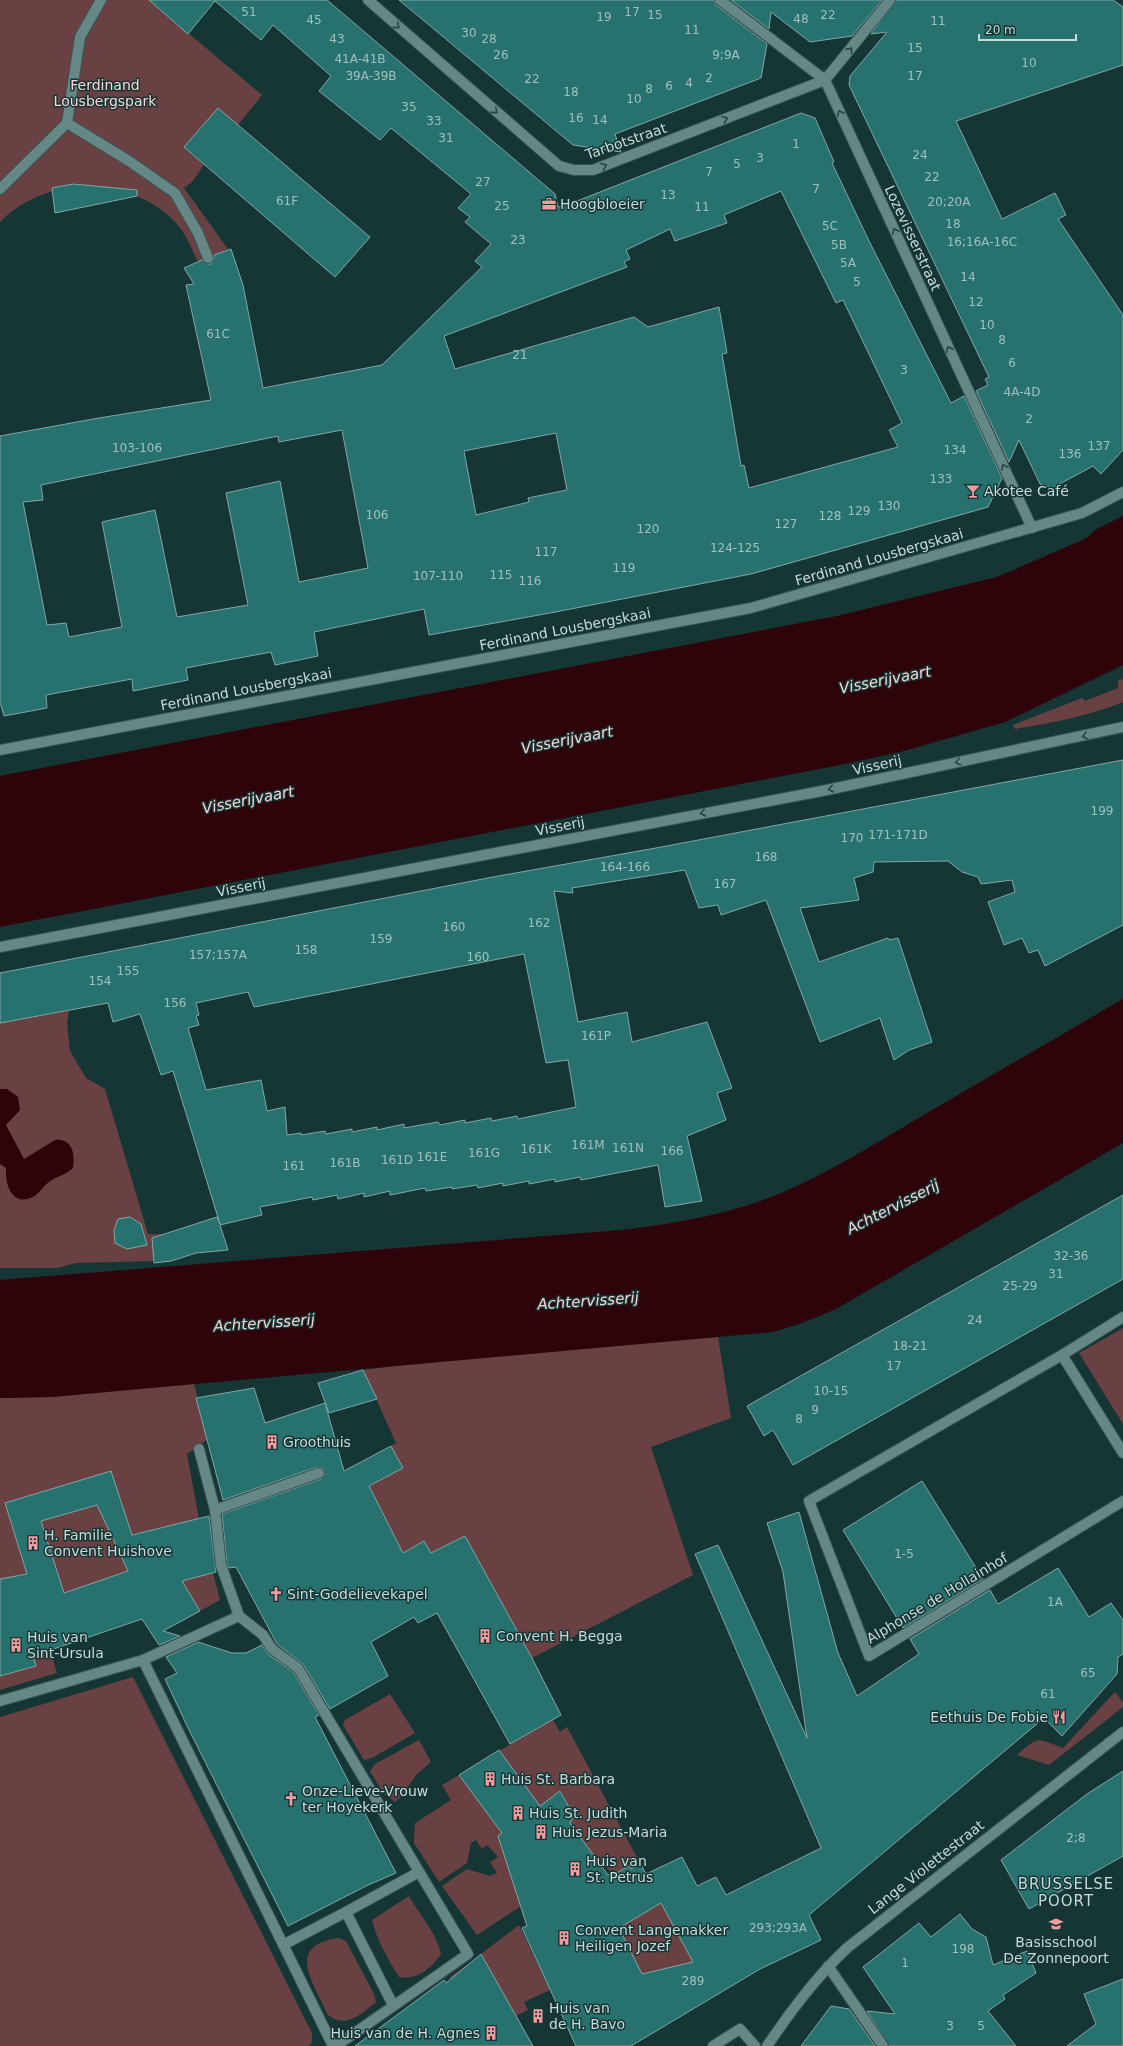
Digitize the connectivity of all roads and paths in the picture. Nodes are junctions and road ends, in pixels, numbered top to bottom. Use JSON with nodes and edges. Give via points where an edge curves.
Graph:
{"nodes":[{"id":1,"x":101,"y":0,"type":"edge"},
{"id":2,"x":720,"y":0,"type":"edge"},
{"id":3,"x":890,"y":0,"type":"edge"},
{"id":4,"x":370,"y":1,"type":"edge"},
{"id":5,"x":825,"y":80,"type":"junction"},
{"id":6,"x":67,"y":123,"type":"junction"},
{"id":7,"x":0,"y":189,"type":"edge"},
{"id":8,"x":208,"y":258,"type":"dead end"},
{"id":9,"x":1123,"y":492,"type":"edge"},
{"id":10,"x":1032,"y":528,"type":"junction"},
{"id":11,"x":1123,"y":727,"type":"edge"},
{"id":12,"x":0,"y":750,"type":"edge"},
{"id":13,"x":0,"y":947,"type":"edge"},
{"id":14,"x":1123,"y":1317,"type":"edge"},
{"id":15,"x":1062,"y":1355,"type":"junction"},
{"id":16,"x":199,"y":1448,"type":"dead end"},
{"id":17,"x":1123,"y":1453,"type":"edge"},
{"id":18,"x":318,"y":1474,"type":"dead end"},
{"id":19,"x":1123,"y":1501,"type":"edge"},
{"id":20,"x":215,"y":1510,"type":"junction"},
{"id":21,"x":239,"y":1616,"type":"junction"},
{"id":22,"x":143,"y":1660,"type":"junction"},
{"id":23,"x":0,"y":1701,"type":"edge"},
{"id":24,"x":1123,"y":1732,"type":"edge"},
{"id":25,"x":419,"y":1872,"type":"junction"},
{"id":26,"x":346,"y":1912,"type":"junction"},
{"id":27,"x":282,"y":1945,"type":"junction"},
{"id":28,"x":828,"y":1966,"type":"junction"},
{"id":29,"x":393,"y":2005,"type":"junction"},
{"id":30,"x":335,"y":2046,"type":"edge"},
{"id":31,"x":713,"y":2046,"type":"edge"},
{"id":32,"x":755,"y":2046,"type":"edge"},
{"id":33,"x":767,"y":2046,"type":"edge"},
{"id":34,"x":883,"y":2046,"type":"edge"}],
"edges":[{"from":1,"to":6,"type":"street","via":[[80,37]]},
{"from":2,"to":5,"type":"street","name":"Lozevisserstraat"},
{"from":5,"to":3,"type":"street","one_way":true},
{"from":4,"to":5,"type":"street","name":"Tarbotstraat","one_way":true,"via":[[559,166],[574,170],[593,170]]},
{"from":10,"to":5,"type":"street","name":"Lozevisserstraat","one_way":true},
{"from":6,"to":7,"type":"street"},
{"from":6,"to":8,"type":"street","via":[[175,192],[198,232]]},
{"from":9,"to":10,"type":"street","name":"Ferdinand Lousbergskaai","via":[[1082,513]]},
{"from":10,"to":12,"type":"street","name":"Ferdinand Lousbergskaai","via":[[751,608]]},
{"from":11,"to":13,"type":"street","name":"Visserij","one_way":true,"via":[[822,791]]},
{"from":14,"to":15,"type":"street","name":"Alphonse de Hollainhof"},
{"from":15,"to":17,"type":"street"},
{"from":15,"to":19,"type":"street","name":"Alphonse de Hollainhof","via":[[809,1501],[869,1656]]},
{"from":16,"to":20,"type":"street"},
{"from":18,"to":20,"type":"street"},
{"from":20,"to":21,"type":"street","via":[[221,1565]]},
{"from":21,"to":22,"type":"street"},
{"from":21,"to":25,"type":"street","via":[[263,1635],[272,1649],[298,1668]]},
{"from":22,"to":23,"type":"street"},
{"from":22,"to":27,"type":"street"},
{"from":24,"to":28,"type":"street","name":"Lange Violettestraat","via":[[902,1903]]},
{"from":25,"to":26,"type":"street"},
{"from":25,"to":29,"type":"street","via":[[468,1954]]},
{"from":26,"to":27,"type":"street"},
{"from":26,"to":29,"type":"street"},
{"from":27,"to":30,"type":"street"},
{"from":28,"to":33,"type":"street","name":"Lange Violettestraat","via":[[798,2001]]},
{"from":28,"to":34,"type":"street"},
{"from":29,"to":30,"type":"street"},
{"from":31,"to":32,"type":"street","via":[[740,2029]]}]}
